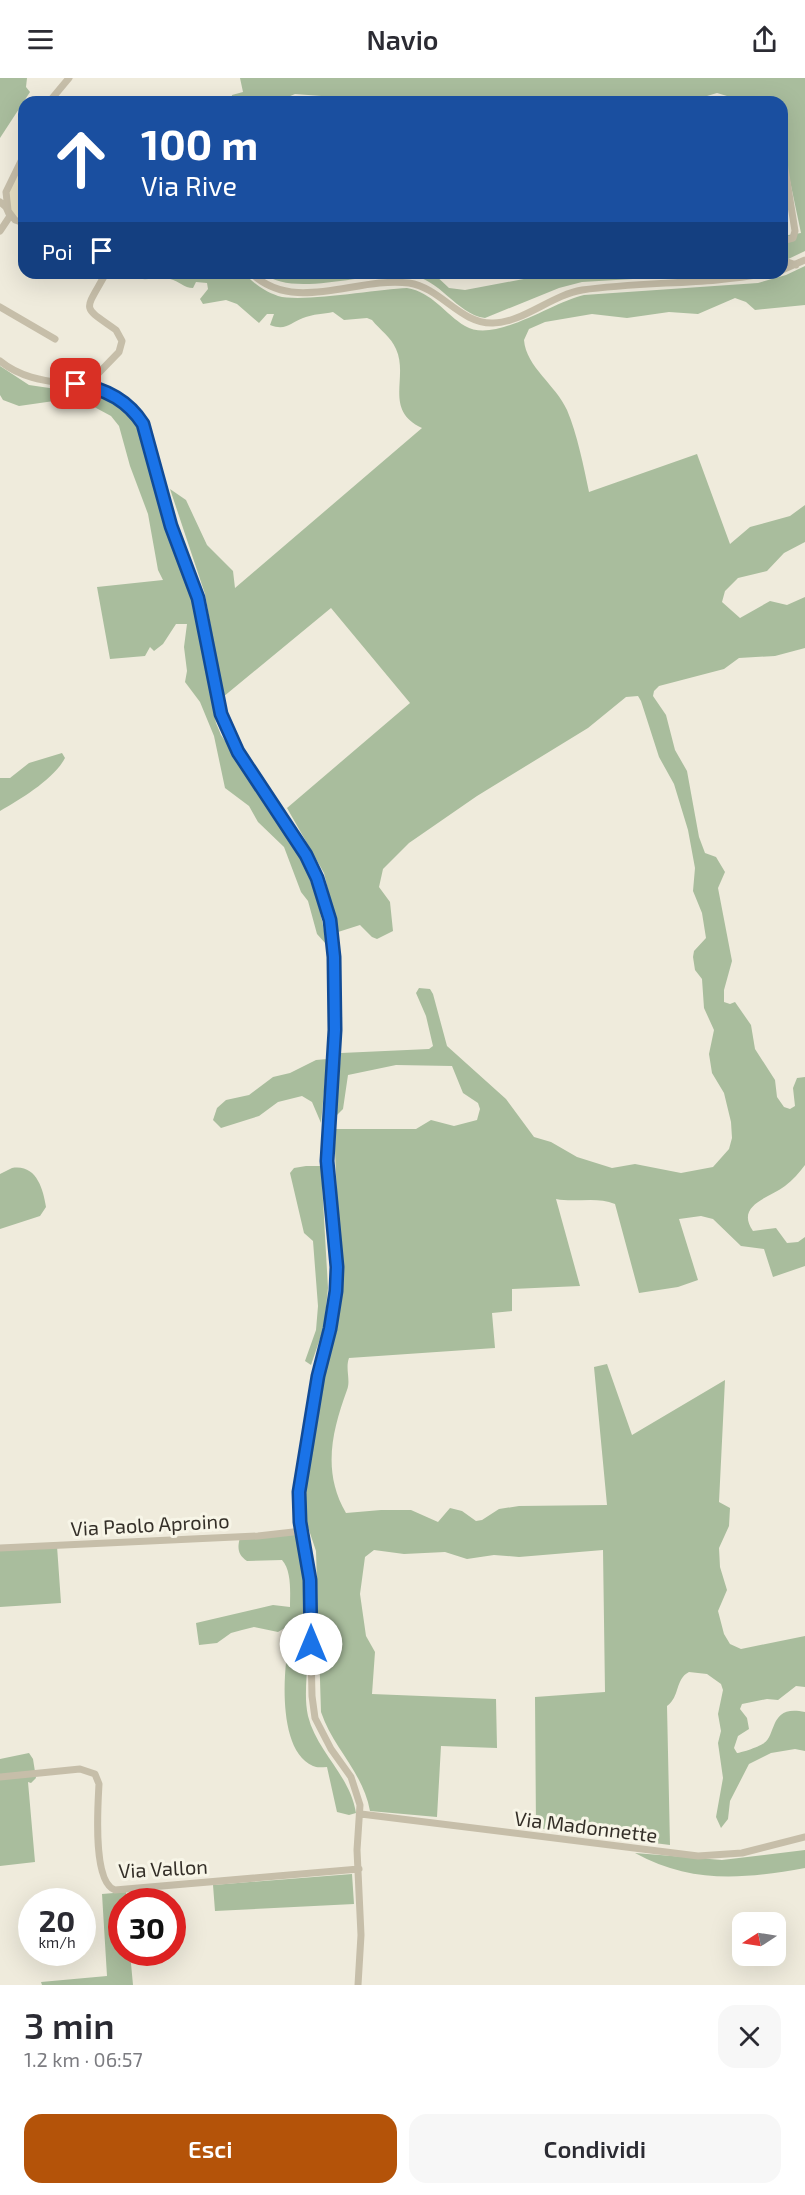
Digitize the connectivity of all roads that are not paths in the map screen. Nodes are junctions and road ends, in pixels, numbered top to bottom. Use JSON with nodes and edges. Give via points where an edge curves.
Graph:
{"nodes":[{"id":1,"x":69,"y":78,"type":"edge"},
{"id":2,"x":55,"y":96,"type":"edge"},
{"id":3,"x":18,"y":167,"type":"edge"},
{"id":4,"x":788,"y":182,"type":"edge"},
{"id":5,"x":9,"y":184,"type":"junction"},
{"id":6,"x":790,"y":192,"type":"joint"},
{"id":7,"x":0,"y":194,"type":"edge"},
{"id":8,"x":0,"y":202,"type":"edge"},
{"id":9,"x":10,"y":221,"type":"edge"},
{"id":10,"x":788,"y":238,"type":"edge"},
{"id":11,"x":805,"y":260,"type":"edge"},
{"id":12,"x":788,"y":262,"type":"edge"},
{"id":13,"x":796,"y":265,"type":"junction"},
{"id":14,"x":788,"y":268,"type":"edge"},
{"id":15,"x":102,"y":279,"type":"edge"},
{"id":16,"x":259,"y":279,"type":"edge"},
{"id":17,"x":721,"y":279,"type":"edge"},
{"id":18,"x":0,"y":307,"type":"edge"},
{"id":19,"x":55,"y":339,"type":"dead end"},
{"id":20,"x":0,"y":362,"type":"edge"},
{"id":21,"x":86,"y":386,"type":"junction"},
{"id":22,"x":302,"y":1533,"type":"junction"},
{"id":23,"x":0,"y":1548,"type":"edge"},
{"id":24,"x":0,"y":1777,"type":"edge"},
{"id":25,"x":361,"y":1814,"type":"junction"},
{"id":26,"x":805,"y":1837,"type":"edge"},
{"id":27,"x":358,"y":1869,"type":"junction"},
{"id":28,"x":358,"y":1985,"type":"edge"}],
"edges":[{"from":1,"to":2,"type":"street"},
{"from":3,"to":5,"type":"street"},
{"from":4,"to":6,"type":"street"},
{"from":5,"to":7,"type":"street"},
{"from":5,"to":9,"type":"street","via":[[6,195]]},
{"from":6,"to":10,"type":"street","via":[[795,235]]},
{"from":8,"to":9,"type":"street"},
{"from":11,"to":13,"type":"street"},
{"from":12,"to":13,"type":"street"},
{"from":13,"to":14,"type":"street"},
{"from":15,"to":21,"type":"street","via":[[90,310],[94,317],[117,330],[121,345],[119,352]]},
{"from":16,"to":17,"type":"street","via":[[290,292],[408,283],[432,290],[472,319],[492,324],[581,290]]},
{"from":18,"to":19,"type":"street"},
{"from":20,"to":21,"type":"street","via":[[30,378]]},
{"from":21,"to":22,"type":"street","via":[[114,396],[135,412],[143,424],[171,526],[198,598],[221,714],[238,752],[287,824],[317,878],[331,927],[335,1030],[327,1161],[336,1291],[304,1452],[298,1507]]},
{"from":22,"to":23,"type":"street","name":"Via Paolo Aproino"},
{"from":22,"to":25,"type":"street","via":[[310,1580],[315,1718],[351,1777]]},
{"from":24,"to":27,"type":"street","name":"Via Vallon","via":[[80,1769],[95,1774],[99,1784],[99,1849],[104,1879],[115,1890]]},
{"from":25,"to":26,"type":"street","name":"Via Madonnette","via":[[698,1856],[742,1853]]},
{"from":25,"to":27,"type":"street"},
{"from":27,"to":28,"type":"street","via":[[362,1918]]}]}
